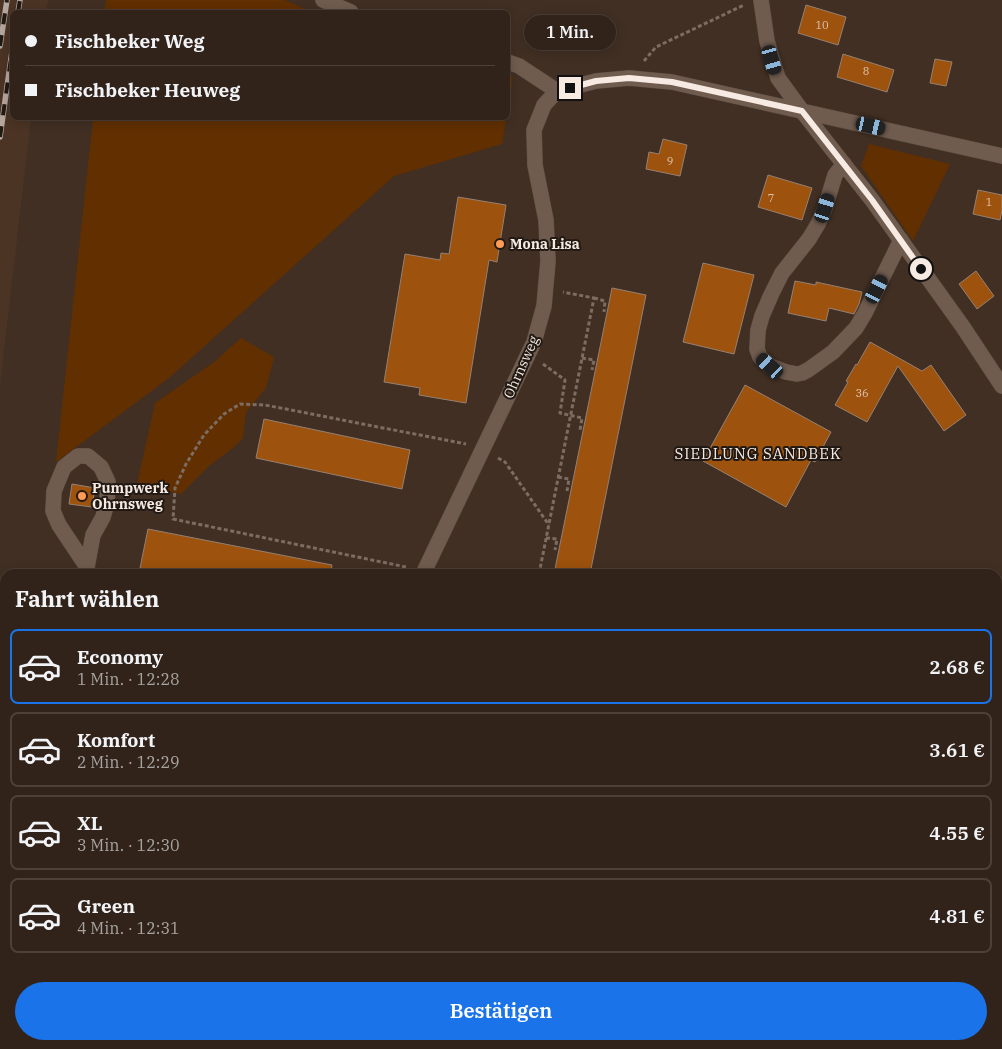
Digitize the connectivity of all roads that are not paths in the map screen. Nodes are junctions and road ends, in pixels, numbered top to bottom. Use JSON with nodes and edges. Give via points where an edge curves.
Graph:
{"nodes":[{"id":1,"x":323,"y":0,"type":"edge"},
{"id":2,"x":754,"y":2,"type":"edge"},
{"id":3,"x":346,"y":10,"type":"edge"},
{"id":4,"x":510,"y":63,"type":"edge"},
{"id":5,"x":557,"y":91,"type":"junction"},
{"id":6,"x":802,"y":111,"type":"junction"},
{"id":7,"x":1002,"y":156,"type":"edge"},
{"id":8,"x":844,"y":164,"type":"junction"},
{"id":9,"x":901,"y":240,"type":"junction"},
{"id":10,"x":1002,"y":386,"type":"edge"},
{"id":11,"x":86,"y":569,"type":"edge"},
{"id":12,"x":87,"y":569,"type":"edge"},
{"id":13,"x":427,"y":569,"type":"edge"}],
"edges":[{"from":1,"to":3,"type":"street"},
{"from":2,"to":6,"type":"street","via":[[778,78]]},
{"from":4,"to":5,"type":"street"},
{"from":5,"to":6,"type":"street","via":[[596,81],[629,78],[672,82]]},
{"from":5,"to":13,"type":"street","name":"Ohrnsweg","via":[[544,105],[534,130],[535,165],[546,220],[548,261],[544,306],[534,342]]},
{"from":6,"to":7,"type":"street"},
{"from":6,"to":8,"type":"street"},
{"from":8,"to":9,"type":"street"},
{"from":8,"to":9,"type":"street","via":[[833,179],[818,224],[782,273],[771,294],[758,330],[756,349],[760,357],[770,366],[797,374],[833,352],[856,328]]},
{"from":9,"to":10,"type":"street"},
{"from":11,"to":12,"type":"street","via":[[54,511],[54,491],[64,467],[78,456],[88,456],[101,467],[108,482],[107,503],[93,535]]}]}
